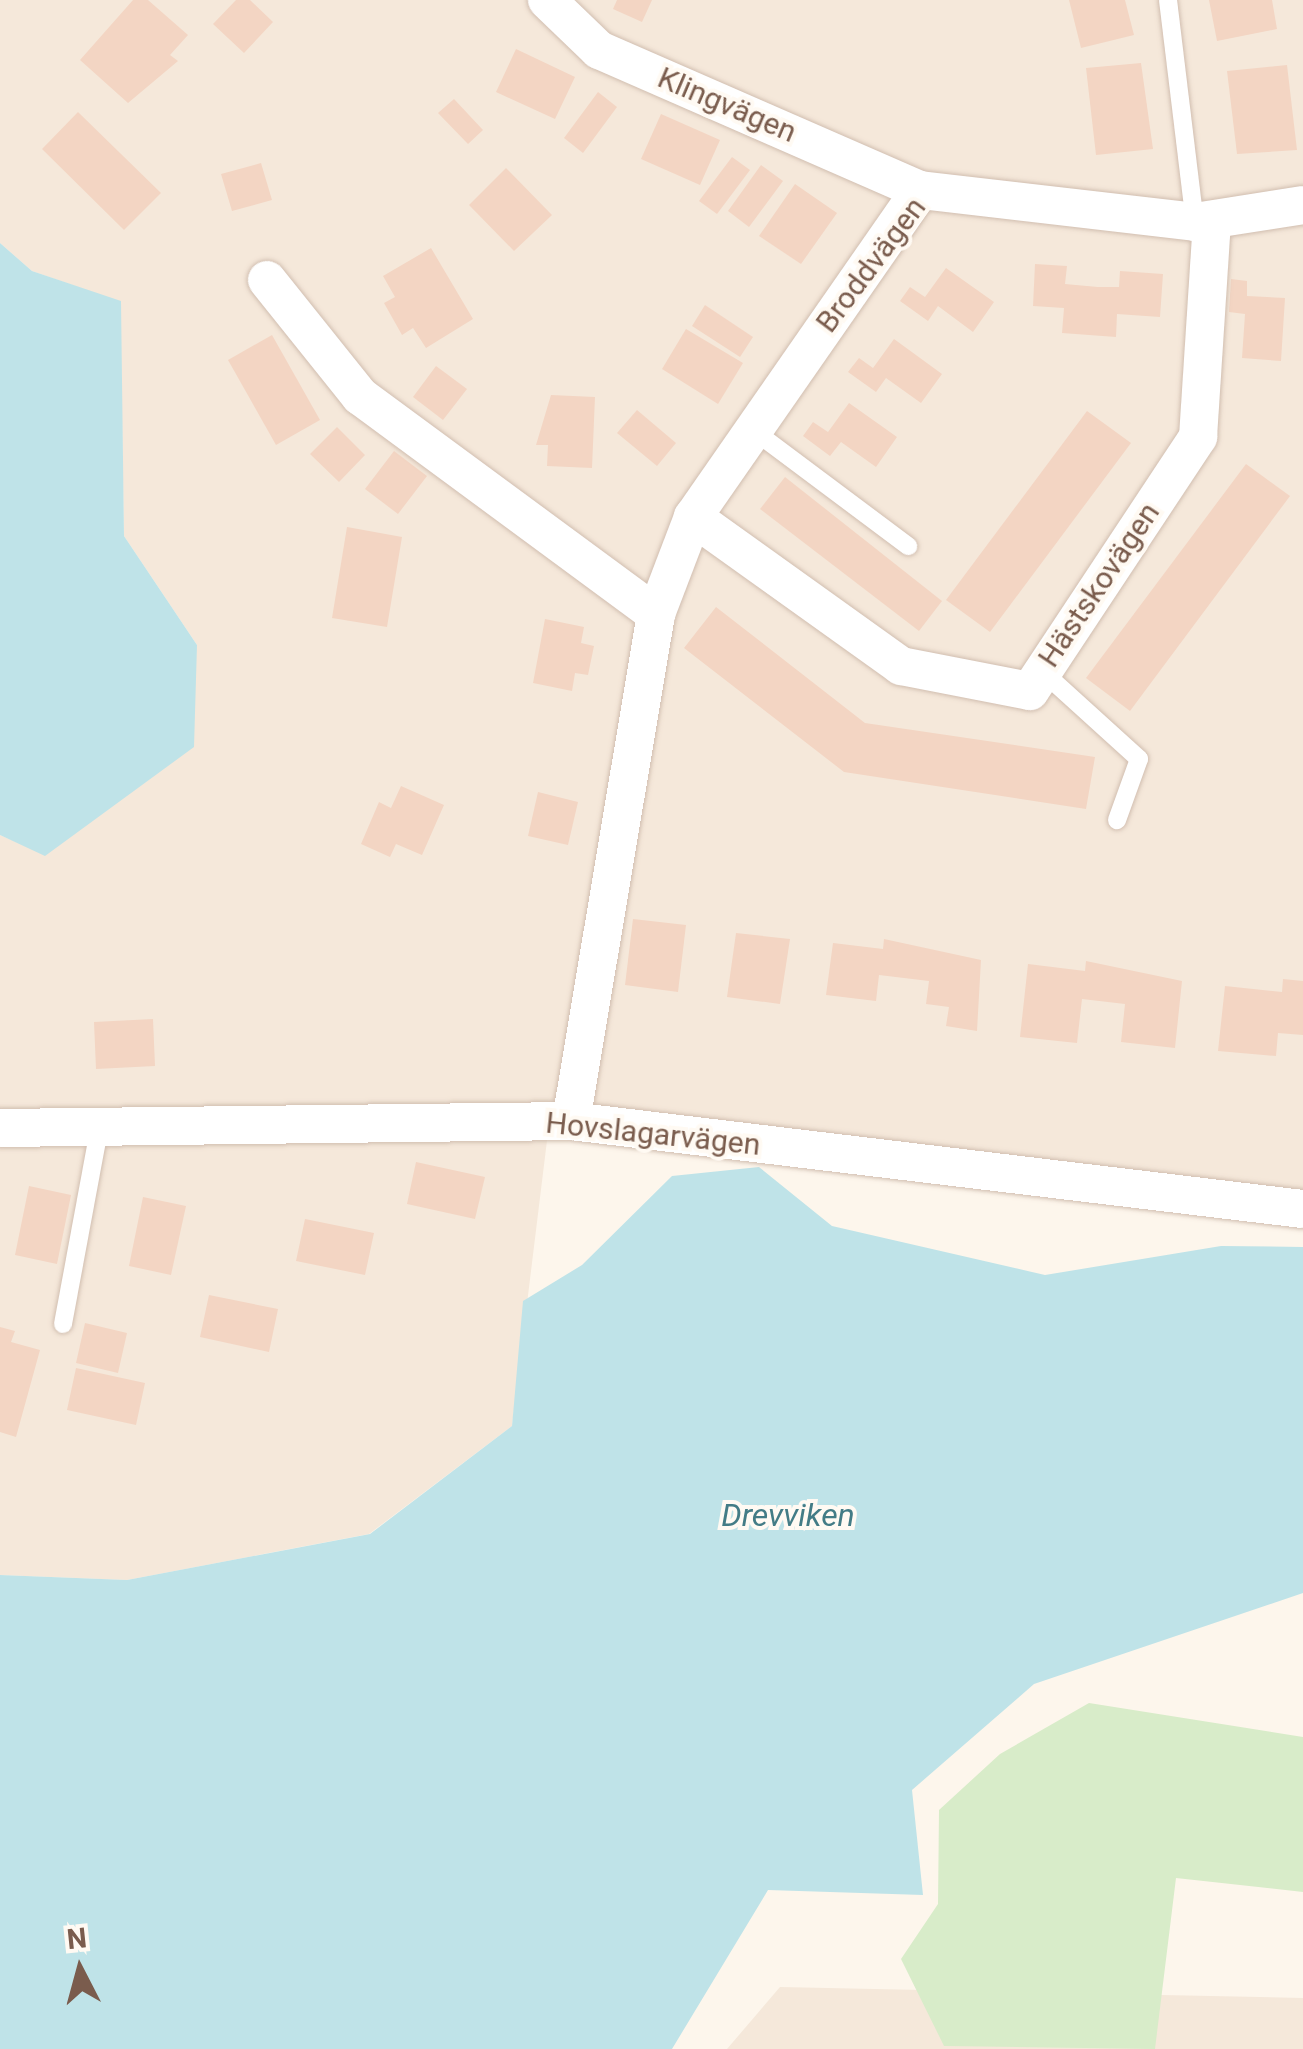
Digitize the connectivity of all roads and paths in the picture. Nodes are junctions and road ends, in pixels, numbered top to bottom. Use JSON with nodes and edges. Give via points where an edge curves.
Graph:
{"nodes":[{"id":1,"x":547,"y":0,"type":"edge"},
{"id":2,"x":1168,"y":0,"type":"edge"},
{"id":3,"x":920,"y":190,"type":"junction"},
{"id":4,"x":1303,"y":205,"type":"edge"},
{"id":5,"x":1204,"y":222,"type":"junction"},
{"id":6,"x":266,"y":280,"type":"dead end"},
{"id":7,"x":753,"y":430,"type":"junction"},
{"id":8,"x":692,"y":516,"type":"junction"},
{"id":9,"x":908,"y":546,"type":"dead end"},
{"id":10,"x":656,"y":614,"type":"junction"},
{"id":11,"x":1042,"y":670,"type":"junction"},
{"id":12,"x":1117,"y":820,"type":"dead end"},
{"id":13,"x":571,"y":1121,"type":"junction"},
{"id":14,"x":100,"y":1125,"type":"junction"},
{"id":15,"x":0,"y":1128,"type":"edge"},
{"id":16,"x":1303,"y":1208,"type":"edge"},
{"id":17,"x":62,"y":1324,"type":"dead end"}],
"edges":[{"from":1,"to":3,"type":"street","name":"Klingvägen","via":[[599,50]]},
{"from":2,"to":5,"type":"lane"},
{"from":3,"to":5,"type":"street","name":"Broddvägen"},
{"from":3,"to":7,"type":"street","name":"Broddvägen"},
{"from":4,"to":5,"type":"street","name":"Broddvägen"},
{"from":5,"to":11,"type":"street","name":"Hästskovägen","via":[[1198,437]]},
{"from":6,"to":10,"type":"street","via":[[360,396]]},
{"from":7,"to":8,"type":"street","name":"Broddvägen"},
{"from":7,"to":9,"type":"lane"},
{"from":8,"to":10,"type":"street","name":"Broddvägen"},
{"from":8,"to":11,"type":"street","name":"Hästskovägen","via":[[901,666],[1030,691]]},
{"from":10,"to":13,"type":"street","name":"Broddvägen"},
{"from":11,"to":12,"type":"lane","via":[[1139,760]]},
{"from":13,"to":14,"type":"street","name":"Hovslagarvägen"},
{"from":13,"to":16,"type":"street","name":"Hovslagarvägen"},
{"from":14,"to":15,"type":"street","name":"Hovslagarvägen"},
{"from":14,"to":17,"type":"lane"}]}
